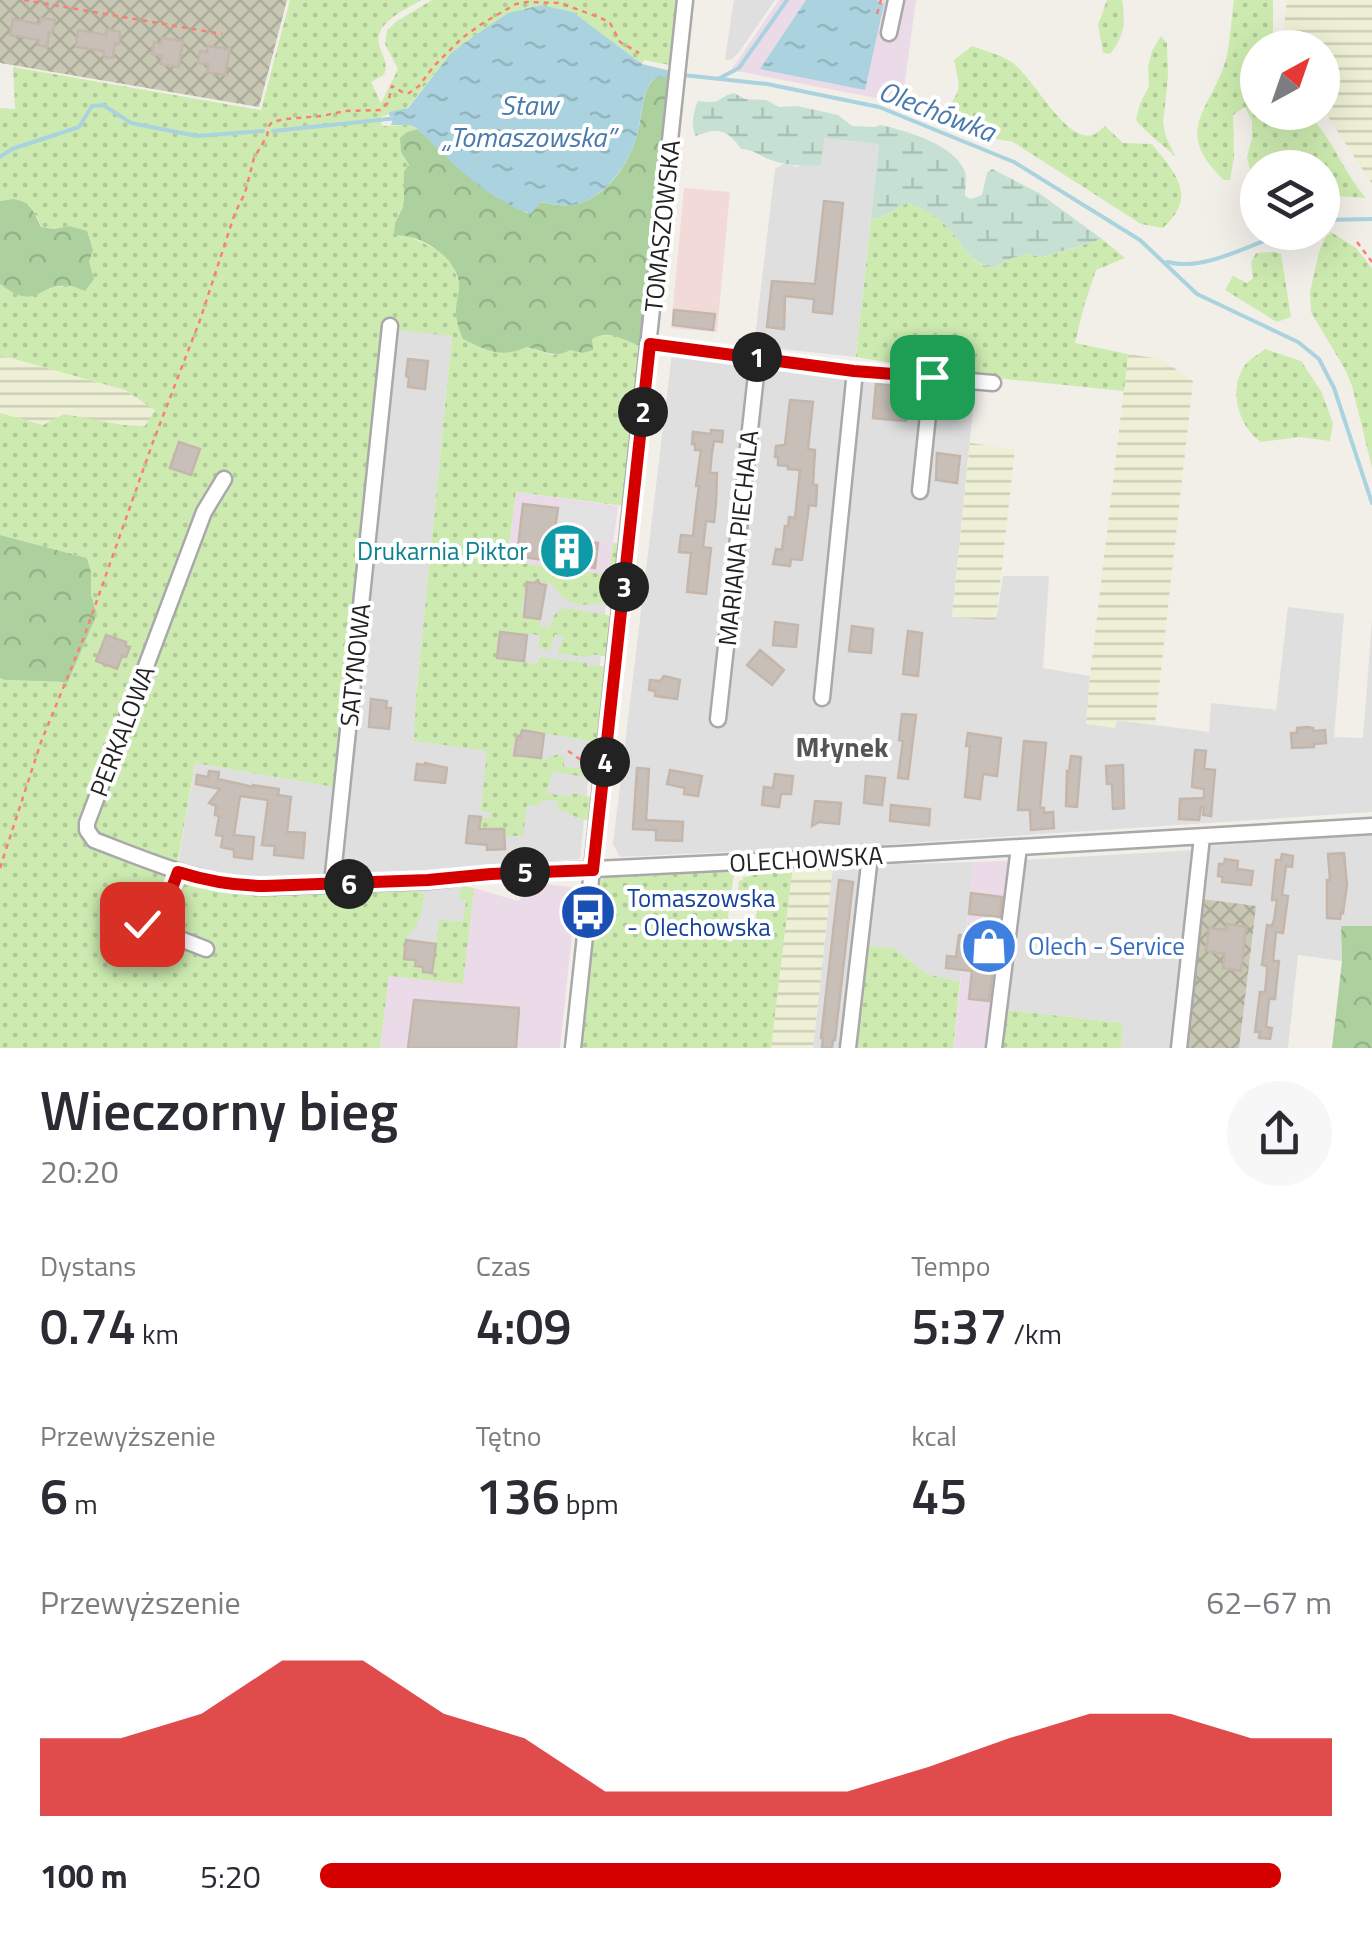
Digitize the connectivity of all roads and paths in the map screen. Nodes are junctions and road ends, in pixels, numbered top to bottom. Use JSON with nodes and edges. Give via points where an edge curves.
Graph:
{"nodes":[{"id":1,"x":24,"y":0,"type":"edge"},
{"id":2,"x":685,"y":0,"type":"edge"},
{"id":3,"x":881,"y":0,"type":"edge"},
{"id":4,"x":896,"y":0,"type":"edge"},
{"id":5,"x":877,"y":14,"type":"dead end"},
{"id":6,"x":889,"y":33,"type":"dead end"},
{"id":7,"x":222,"y":34,"type":"dead end"},
{"id":8,"x":639,"y":53,"type":"dead end"},
{"id":9,"x":1357,"y":242,"type":"dead end"},
{"id":10,"x":1372,"y":262,"type":"edge"},
{"id":11,"x":390,"y":326,"type":"dead end"},
{"id":12,"x":650,"y":344,"type":"junction"},
{"id":13,"x":758,"y":357,"type":"junction"},
{"id":14,"x":854,"y":371,"type":"junction"},
{"id":15,"x":932,"y":377,"type":"junction"},
{"id":16,"x":993,"y":383,"type":"dead end"},
{"id":17,"x":224,"y":480,"type":"dead end"},
{"id":18,"x":920,"y":491,"type":"dead end"},
{"id":19,"x":822,"y":698,"type":"dead end"},
{"id":20,"x":718,"y":719,"type":"dead end"},
{"id":21,"x":568,"y":750,"type":"dead end"},
{"id":22,"x":598,"y":763,"type":"dead end"},
{"id":23,"x":1372,"y":826,"type":"edge"},
{"id":24,"x":1202,"y":836,"type":"junction"},
{"id":25,"x":1019,"y":847,"type":"junction"},
{"id":26,"x":870,"y":856,"type":"junction"},
{"id":27,"x":0,"y":868,"type":"edge"},
{"id":28,"x":593,"y":870,"type":"junction"},
{"id":29,"x":178,"y":872,"type":"junction"},
{"id":30,"x":332,"y":884,"type":"junction"},
{"id":31,"x":240,"y":886,"type":"joint"},
{"id":32,"x":206,"y":949,"type":"dead end"},
{"id":33,"x":573,"y":1048,"type":"edge"},
{"id":34,"x":848,"y":1048,"type":"edge"},
{"id":35,"x":994,"y":1048,"type":"edge"},
{"id":36,"x":1179,"y":1048,"type":"edge"}],
"edges":[{"from":1,"to":7,"type":"path"},
{"from":2,"to":12,"type":"street","name":"TOMASZOWSKA"},
{"from":3,"to":5,"type":"path"},
{"from":4,"to":6,"type":"street"},
{"from":8,"to":27,"type":"path","via":[[601,18],[560,3],[516,4],[462,38],[413,91],[392,86],[380,110],[268,126]]},
{"from":9,"to":10,"type":"path"},
{"from":11,"to":30,"type":"street","name":"SATYNOWA"},
{"from":12,"to":13,"type":"street"},
{"from":12,"to":28,"type":"street","name":"TOMASZOWSKA"},
{"from":13,"to":14,"type":"street"},
{"from":13,"to":20,"type":"street","name":"MARIANA PIECHALA"},
{"from":14,"to":15,"type":"street"},
{"from":14,"to":19,"type":"street"},
{"from":15,"to":16,"type":"street"},
{"from":15,"to":18,"type":"street"},
{"from":17,"to":29,"type":"street","name":"PERKALOWA","via":[[204,512],[86,830],[94,840]]},
{"from":21,"to":22,"type":"path"},
{"from":23,"to":24,"type":"street","name":"OLECHOWSKA"},
{"from":24,"to":25,"type":"street","name":"OLECHOWSKA"},
{"from":24,"to":36,"type":"street"},
{"from":25,"to":26,"type":"street","name":"OLECHOWSKA"},
{"from":25,"to":35,"type":"street"},
{"from":26,"to":28,"type":"street","name":"OLECHOWSKA"},
{"from":26,"to":34,"type":"street"},
{"from":28,"to":30,"type":"street","name":"OLECHOWSKA"},
{"from":28,"to":33,"type":"street","name":"TOMASZOWSKA"},
{"from":29,"to":31,"type":"street","name":"PERKALOWA"},
{"from":29,"to":32,"type":"street","via":[[149,927]]},
{"from":30,"to":31,"type":"street","name":"OLECHOWSKA"}]}
